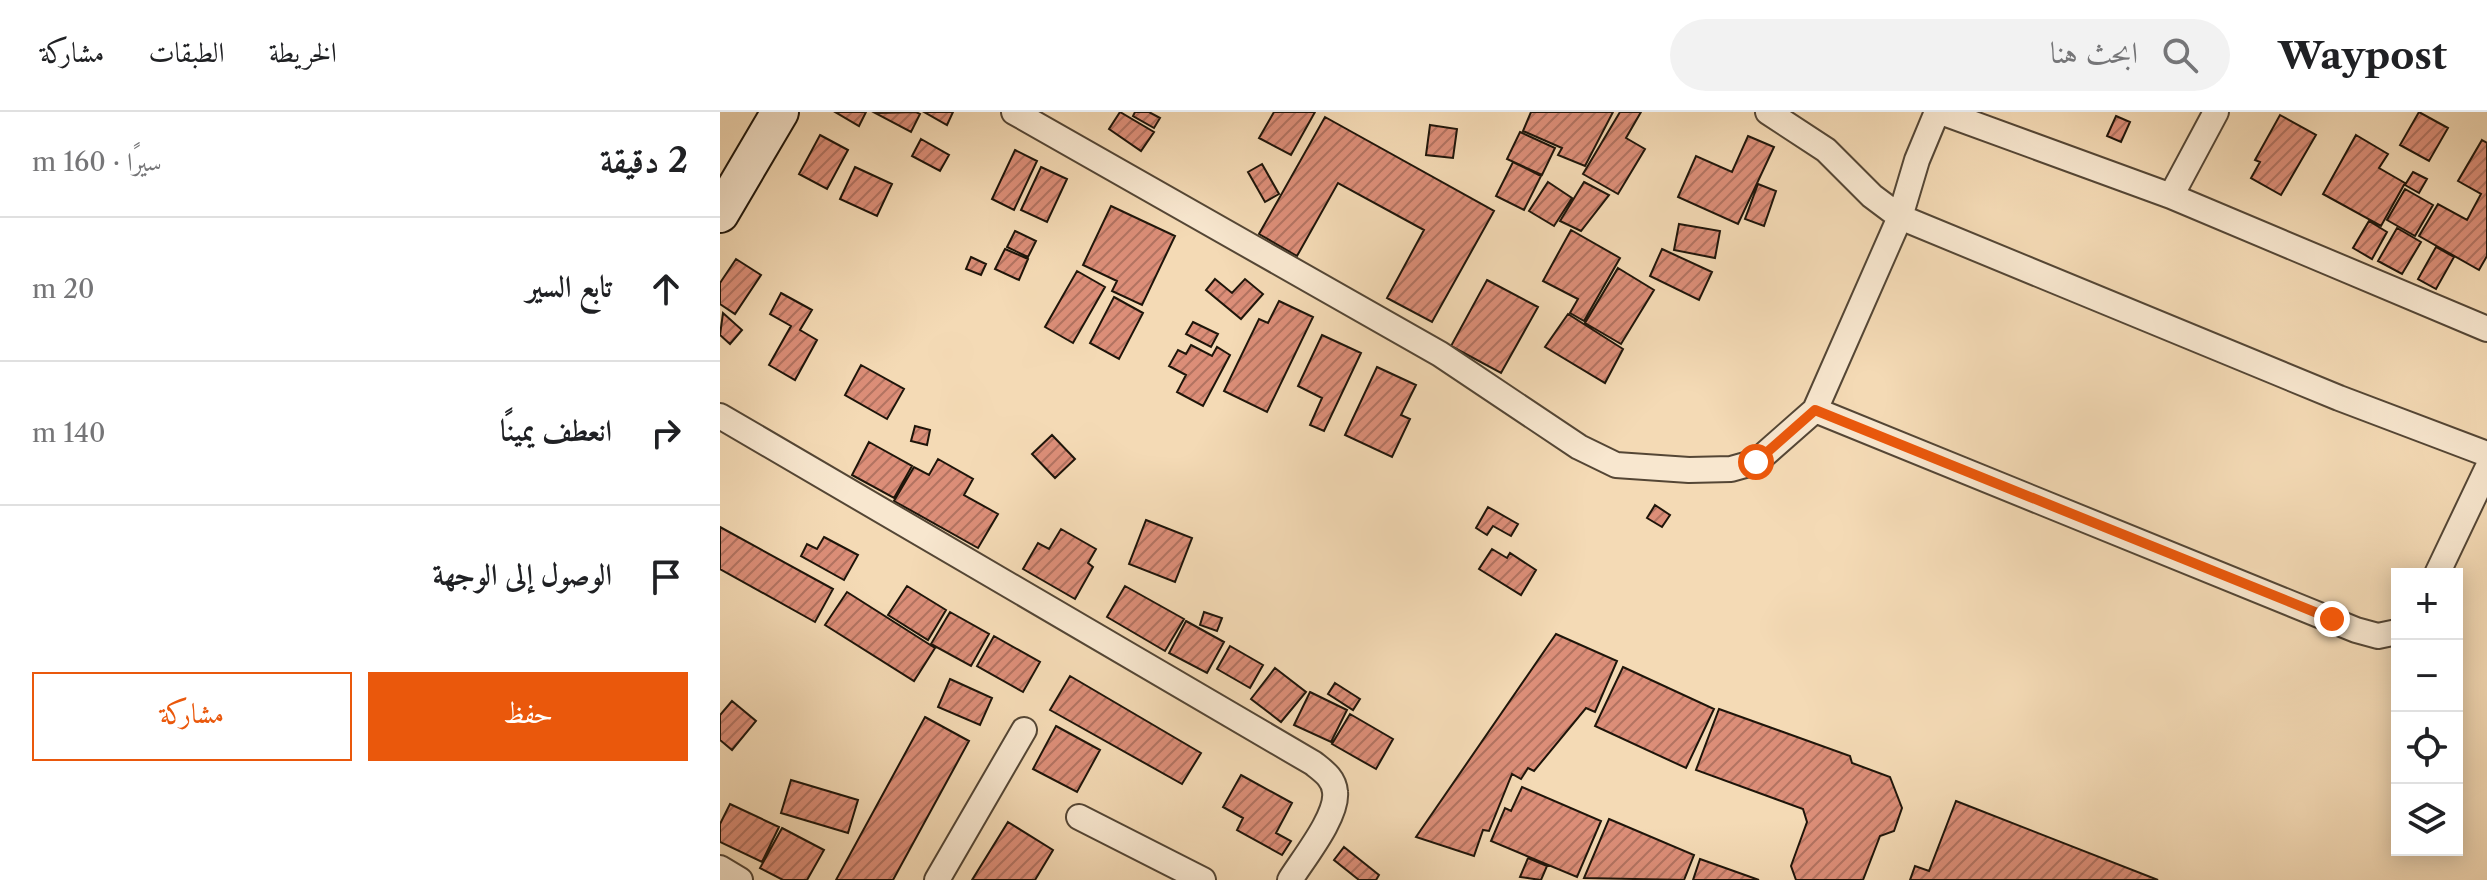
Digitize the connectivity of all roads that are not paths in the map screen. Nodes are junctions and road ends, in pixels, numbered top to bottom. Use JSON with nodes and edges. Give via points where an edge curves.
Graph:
{"nodes":[{"id":1,"x":780,"y":112,"type":"edge"},
{"id":2,"x":1014,"y":112,"type":"edge"},
{"id":3,"x":1768,"y":112,"type":"edge"},
{"id":4,"x":1939,"y":112,"type":"edge"},
{"id":5,"x":2216,"y":112,"type":"edge"},
{"id":6,"x":2171,"y":196,"type":"junction"},
{"id":7,"x":720,"y":214,"type":"edge"},
{"id":8,"x":1900,"y":217,"type":"junction"},
{"id":9,"x":2487,"y":329,"type":"edge"},
{"id":10,"x":1815,"y":410,"type":"junction"},
{"id":11,"x":720,"y":416,"type":"edge"},
{"id":12,"x":2487,"y":454,"type":"edge"},
{"id":13,"x":2487,"y":469,"type":"edge"},
{"id":14,"x":2440,"y":568,"type":"edge"},
{"id":15,"x":2391,"y":633,"type":"edge"},
{"id":16,"x":1024,"y":730,"type":"dead end"},
{"id":17,"x":1079,"y":817,"type":"dead end"},
{"id":18,"x":720,"y":868,"type":"edge"},
{"id":19,"x":740,"y":880,"type":"edge"},
{"id":20,"x":937,"y":880,"type":"edge"},
{"id":21,"x":1203,"y":880,"type":"edge"},
{"id":22,"x":1290,"y":880,"type":"edge"}],
"edges":[{"from":1,"to":7,"type":"street"},
{"from":2,"to":10,"type":"street","via":[[1440,354],[1579,447],[1616,465],[1689,470],[1756,462]]},
{"from":3,"to":8,"type":"street","via":[[1826,150]]},
{"from":4,"to":6,"type":"street"},
{"from":4,"to":8,"type":"street"},
{"from":5,"to":6,"type":"street"},
{"from":6,"to":9,"type":"street"},
{"from":8,"to":10,"type":"street"},
{"from":8,"to":12,"type":"street"},
{"from":10,"to":15,"type":"street","via":[[2356,630]]},
{"from":11,"to":22,"type":"street","via":[[1313,763],[1331,778],[1336,792],[1331,814]]},
{"from":13,"to":14,"type":"street"},
{"from":16,"to":20,"type":"street"},
{"from":17,"to":21,"type":"street"},
{"from":18,"to":19,"type":"street"}]}
